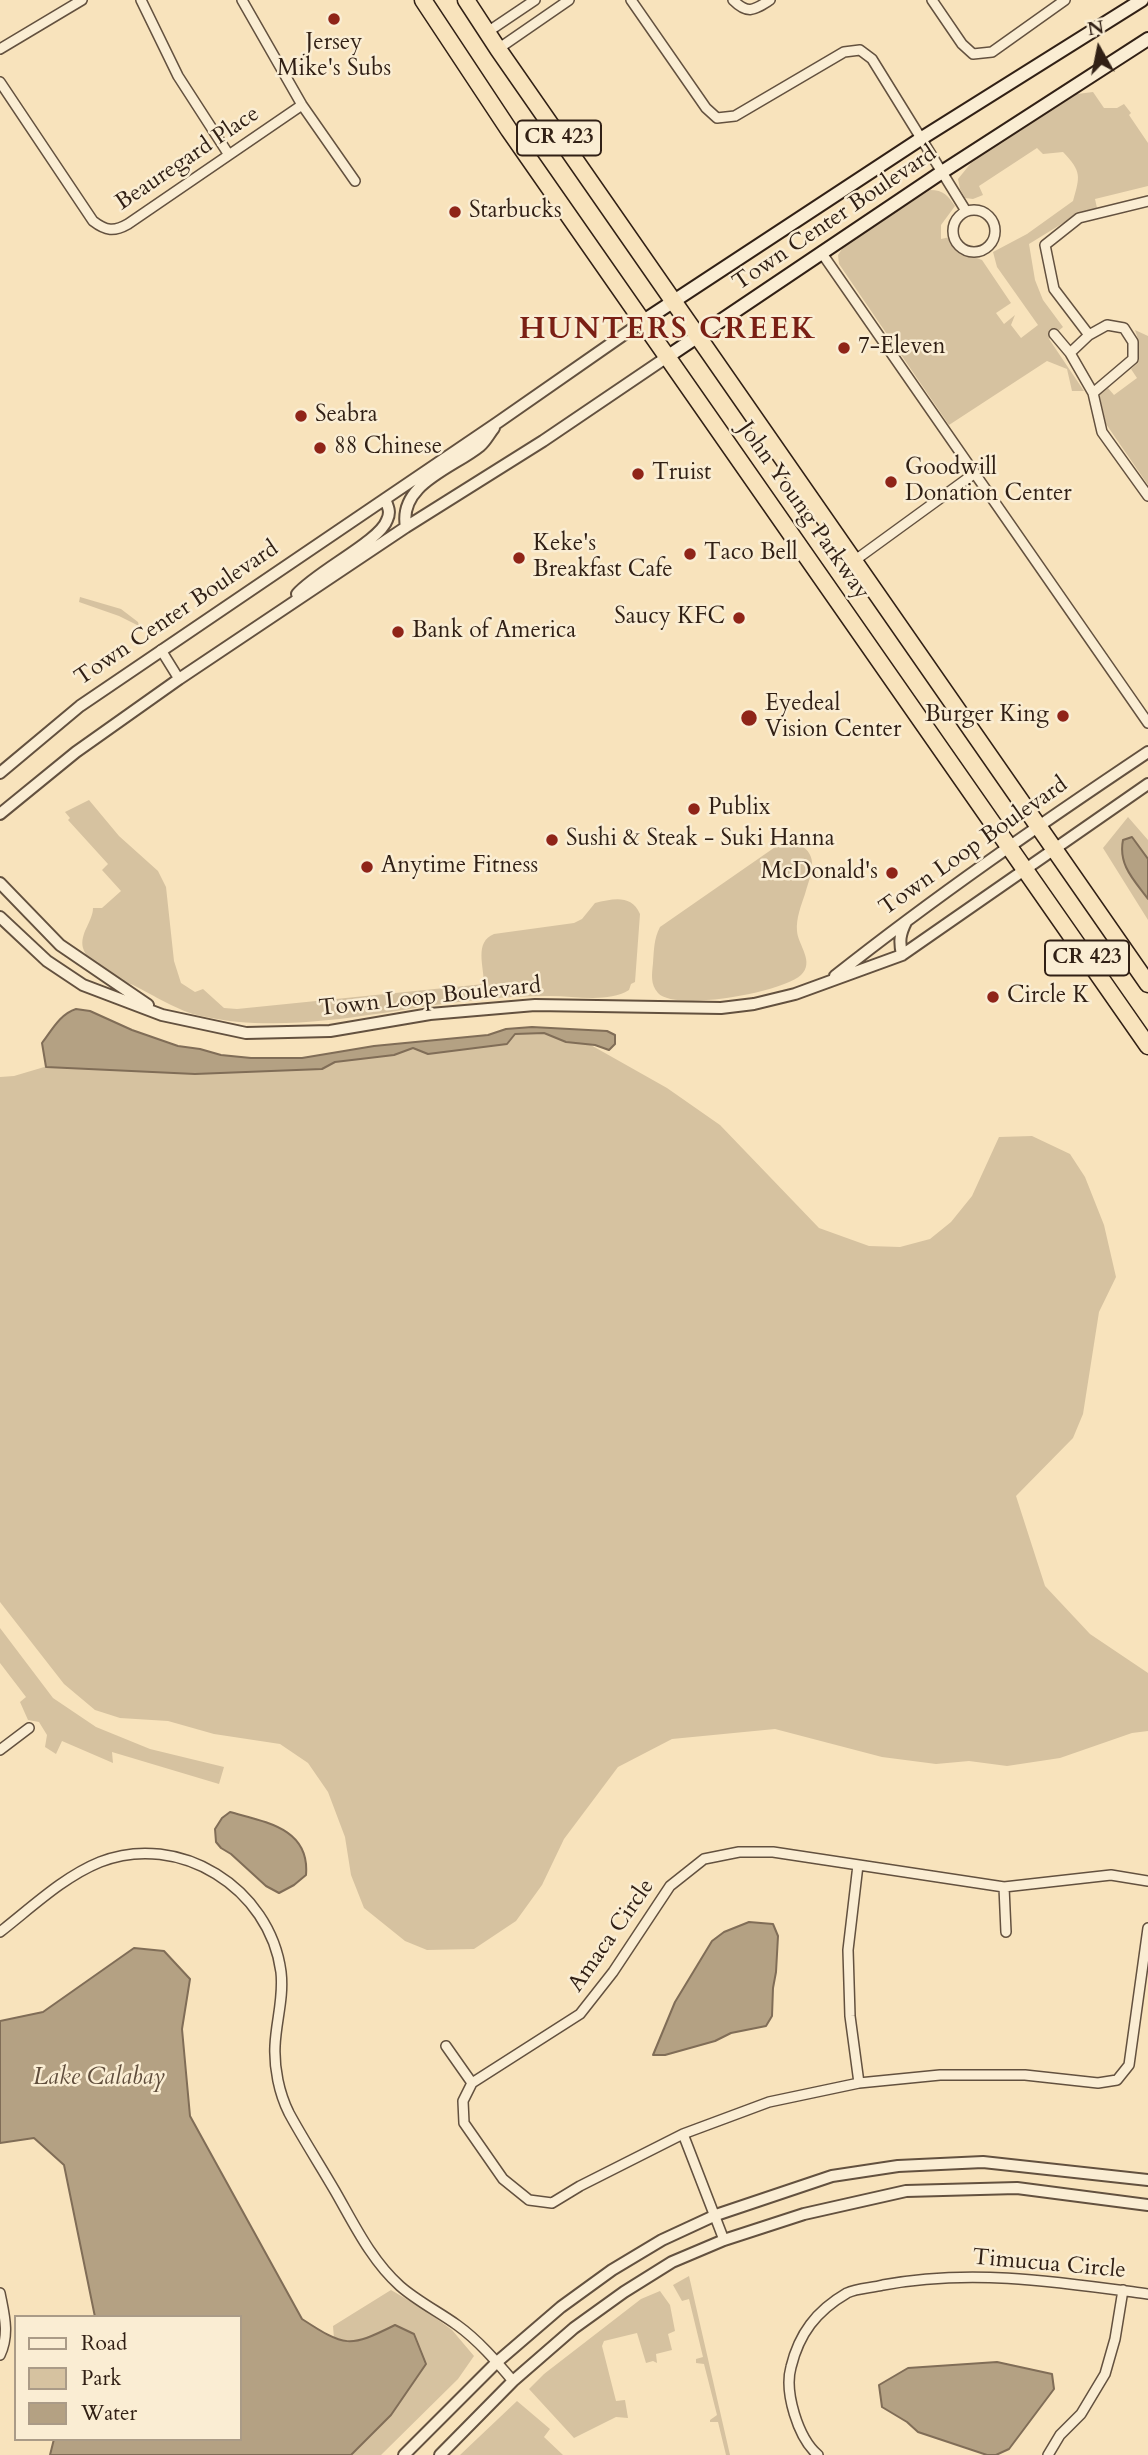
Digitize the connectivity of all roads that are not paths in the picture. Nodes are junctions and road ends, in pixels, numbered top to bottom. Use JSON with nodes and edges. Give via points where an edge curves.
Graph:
{"nodes":[{"id":1,"x":82,"y":0,"type":"edge"},
{"id":2,"x":141,"y":0,"type":"edge"},
{"id":3,"x":242,"y":0,"type":"edge"},
{"id":4,"x":423,"y":0,"type":"edge"},
{"id":5,"x":466,"y":0,"type":"edge"},
{"id":6,"x":535,"y":0,"type":"edge"},
{"id":7,"x":569,"y":0,"type":"edge"},
{"id":8,"x":631,"y":0,"type":"edge"},
{"id":9,"x":733,"y":0,"type":"edge"},
{"id":10,"x":770,"y":0,"type":"edge"},
{"id":11,"x":932,"y":0,"type":"edge"},
{"id":12,"x":1065,"y":0,"type":"edge"},
{"id":13,"x":1142,"y":0,"type":"edge"},
{"id":14,"x":486,"y":33,"type":"junction"},
{"id":15,"x":1148,"y":39,"type":"edge"},
{"id":16,"x":0,"y":49,"type":"edge"},
{"id":17,"x":498,"y":49,"type":"junction"},
{"id":18,"x":0,"y":82,"type":"edge"},
{"id":19,"x":302,"y":105,"type":"junction"},
{"id":20,"x":922,"y":138,"type":"junction"},
{"id":21,"x":229,"y":155,"type":"junction"},
{"id":22,"x":942,"y":172,"type":"junction"},
{"id":23,"x":355,"y":181,"type":"dead end"},
{"id":24,"x":1148,"y":201,"type":"edge"},
{"id":25,"x":966,"y":211,"type":"junction"},
{"id":26,"x":821,"y":252,"type":"junction"},
{"id":27,"x":673,"y":300,"type":"junction"},
{"id":28,"x":642,"y":322,"type":"junction"},
{"id":29,"x":1054,"y":334,"type":"dead end"},
{"id":30,"x":1089,"y":335,"type":"junction"},
{"id":31,"x":698,"y":336,"type":"junction"},
{"id":32,"x":1070,"y":353,"type":"junction"},
{"id":33,"x":667,"y":356,"type":"junction"},
{"id":34,"x":1093,"y":393,"type":"junction"},
{"id":35,"x":497,"y":423,"type":"junction"},
{"id":36,"x":975,"y":473,"type":"junction"},
{"id":37,"x":1148,"y":496,"type":"edge"},
{"id":38,"x":385,"y":499,"type":"junction"},
{"id":39,"x":406,"y":527,"type":"junction"},
{"id":40,"x":854,"y":561,"type":"junction"},
{"id":41,"x":286,"y":606,"type":"junction"},
{"id":42,"x":161,"y":650,"type":"junction"},
{"id":43,"x":179,"y":679,"type":"junction"},
{"id":44,"x":1148,"y":723,"type":"edge"},
{"id":45,"x":1148,"y":752,"type":"edge"},
{"id":46,"x":0,"y":773,"type":"edge"},
{"id":47,"x":1148,"y":784,"type":"edge"},
{"id":48,"x":0,"y":814,"type":"edge"},
{"id":49,"x":1038,"y":827,"type":"junction"},
{"id":50,"x":1010,"y":848,"type":"junction"},
{"id":51,"x":1055,"y":850,"type":"junction"},
{"id":52,"x":1026,"y":871,"type":"junction"},
{"id":53,"x":0,"y":883,"type":"edge"},
{"id":54,"x":0,"y":916,"type":"edge"},
{"id":55,"x":908,"y":919,"type":"junction"},
{"id":56,"x":902,"y":955,"type":"junction"},
{"id":57,"x":828,"y":982,"type":"junction"},
{"id":58,"x":1148,"y":984,"type":"edge"},
{"id":59,"x":162,"y":1015,"type":"junction"},
{"id":60,"x":1148,"y":1046,"type":"edge"},
{"id":61,"x":29,"y":1728,"type":"dead end"},
{"id":62,"x":0,"y":1750,"type":"edge"},
{"id":63,"x":858,"y":1865,"type":"junction"},
{"id":64,"x":1148,"y":1881,"type":"edge"},
{"id":65,"x":1004,"y":1886,"type":"junction"},
{"id":66,"x":1148,"y":1928,"type":"edge"},
{"id":67,"x":0,"y":1931,"type":"edge"},
{"id":68,"x":1006,"y":1933,"type":"dead end"},
{"id":69,"x":446,"y":2046,"type":"dead end"},
{"id":70,"x":472,"y":2083,"type":"junction"},
{"id":71,"x":859,"y":2083,"type":"junction"},
{"id":72,"x":683,"y":2134,"type":"junction"},
{"id":73,"x":1148,"y":2180,"type":"edge"},
{"id":74,"x":1148,"y":2205,"type":"edge"},
{"id":75,"x":716,"y":2215,"type":"junction"},
{"id":76,"x":724,"y":2240,"type":"junction"},
{"id":77,"x":1123,"y":2290,"type":"junction"},
{"id":78,"x":0,"y":2292,"type":"edge"},
{"id":79,"x":1148,"y":2294,"type":"edge"},
{"id":80,"x":0,"y":2355,"type":"edge"},
{"id":81,"x":497,"y":2362,"type":"junction"},
{"id":82,"x":513,"y":2381,"type":"junction"},
{"id":83,"x":404,"y":2455,"type":"edge"},
{"id":84,"x":440,"y":2455,"type":"edge"},
{"id":85,"x":818,"y":2455,"type":"edge"},
{"id":86,"x":1048,"y":2455,"type":"edge"}],
"edges":[{"from":1,"to":16,"type":"street"},
{"from":2,"to":21,"type":"street","via":[[178,76]]},
{"from":3,"to":19,"type":"street"},
{"from":4,"to":28,"type":"highway","name":"John Young Parkway","number":"CR 423"},
{"from":5,"to":14,"type":"highway","name":"John Young Parkway","number":"CR 423"},
{"from":6,"to":14,"type":"street"},
{"from":7,"to":17,"type":"street"},
{"from":8,"to":20,"type":"street","via":[[717,118],[735,116],[844,52],[860,50],[872,59]]},
{"from":9,"to":10,"type":"street","via":[[742,8],[754,9]]},
{"from":11,"to":12,"type":"street","via":[[973,54],[992,52]]},
{"from":13,"to":20,"type":"main road","name":"Town Center Boulevard"},
{"from":14,"to":17,"type":"highway","name":"John Young Parkway","number":"CR 423"},
{"from":15,"to":22,"type":"main road","name":"Town Center Boulevard"},
{"from":17,"to":27,"type":"highway","name":"John Young Parkway","number":"CR 423"},
{"from":18,"to":21,"type":"street","name":"Beauregard Place","via":[[93,221],[103,229],[111,231],[128,224]]},
{"from":19,"to":21,"type":"street","name":"Beauregard Place"},
{"from":19,"to":23,"type":"street"},
{"from":20,"to":22,"type":"street"},
{"from":20,"to":27,"type":"main road","name":"Town Center Boulevard"},
{"from":22,"to":25,"type":"street"},
{"from":22,"to":26,"type":"main road","name":"Town Center Boulevard"},
{"from":24,"to":30,"type":"street","via":[[1079,218],[1045,245],[1054,289]]},
{"from":25,"to":25,"type":"street","via":[[955,220],[953,234],[965,250],[979,251],[994,238],[994,224],[986,214]]},
{"from":26,"to":31,"type":"main road","name":"Town Center Boulevard"},
{"from":26,"to":36,"type":"street"},
{"from":27,"to":28,"type":"main road","name":"Town Center Boulevard"},
{"from":27,"to":31,"type":"highway","name":"John Young Parkway","number":"CR 423"},
{"from":28,"to":33,"type":"highway","name":"John Young Parkway","number":"CR 423"},
{"from":28,"to":35,"type":"street","name":"Town Center Boulevard"},
{"from":29,"to":32,"type":"street"},
{"from":30,"to":32,"type":"street"},
{"from":30,"to":34,"type":"street","via":[[1107,326],[1124,328],[1133,342],[1133,359]]},
{"from":31,"to":33,"type":"main road","name":"Town Center Boulevard"},
{"from":31,"to":40,"type":"highway","name":"John Young Parkway","number":"CR 423"},
{"from":32,"to":34,"type":"street"},
{"from":33,"to":39,"type":"street","name":"Town Center Boulevard"},
{"from":33,"to":50,"type":"highway","name":"John Young Parkway","number":"CR 423"},
{"from":34,"to":37,"type":"street","via":[[1102,432]]},
{"from":35,"to":38,"type":"street","name":"Town Center Boulevard"},
{"from":35,"to":39,"type":"street","name":"Town Center Boulevard","via":[[482,444],[420,486],[408,500]]},
{"from":36,"to":40,"type":"street"},
{"from":36,"to":44,"type":"street"},
{"from":38,"to":41,"type":"street","name":"Town Center Boulevard","via":[[390,512],[387,524],[308,582]]},
{"from":38,"to":42,"type":"street","name":"Town Center Boulevard"},
{"from":39,"to":41,"type":"street","name":"Town Center Boulevard"},
{"from":40,"to":49,"type":"highway","name":"John Young Parkway","number":"CR 423"},
{"from":41,"to":43,"type":"street","name":"Town Center Boulevard"},
{"from":42,"to":43,"type":"street"},
{"from":42,"to":46,"type":"street","name":"Town Center Boulevard","via":[[80,706]]},
{"from":43,"to":48,"type":"street","name":"Town Center Boulevard","via":[[76,752]]},
{"from":45,"to":49,"type":"street","name":"Town Loop Boulevard"},
{"from":47,"to":51,"type":"street","name":"Town Loop Boulevard"},
{"from":49,"to":50,"type":"street","name":"Town Loop Boulevard"},
{"from":49,"to":51,"type":"highway","name":"John Young Parkway","number":"CR 423"},
{"from":50,"to":52,"type":"highway","name":"John Young Parkway","number":"CR 423"},
{"from":50,"to":55,"type":"street","name":"Town Loop Boulevard"},
{"from":51,"to":52,"type":"street","name":"Town Loop Boulevard"},
{"from":51,"to":58,"type":"highway","name":"John Young Parkway","number":"CR 423"},
{"from":52,"to":56,"type":"street","name":"Town Loop Boulevard"},
{"from":52,"to":60,"type":"highway","name":"John Young Parkway","number":"CR 423"},
{"from":53,"to":59,"type":"street","name":"Town Loop Boulevard","via":[[60,945]]},
{"from":54,"to":59,"type":"street","name":"Town Loop Boulevard","via":[[47,961],[83,985]]},
{"from":55,"to":56,"type":"street","via":[[901,933]]},
{"from":55,"to":57,"type":"street","name":"Town Loop Boulevard"},
{"from":56,"to":57,"type":"street","name":"Town Loop Boulevard"},
{"from":57,"to":59,"type":"street","name":"Town Loop Boulevard","via":[[754,1004],[721,1008],[535,1005],[430,1014],[330,1031],[246,1034]]},
{"from":61,"to":62,"type":"street"},
{"from":63,"to":65,"type":"street","name":"Amaca Circle"},
{"from":63,"to":70,"type":"street","name":"Amaca Circle","via":[[773,1852],[704,1859],[670,1886],[580,2014]]},
{"from":63,"to":71,"type":"street","via":[[848,1950],[849,2017]]},
{"from":64,"to":65,"type":"street","name":"Amaca Circle","via":[[1111,1875]]},
{"from":65,"to":68,"type":"street"},
{"from":66,"to":71,"type":"street","via":[[1129,2065],[1116,2080],[1098,2083],[1025,2075],[940,2074]]},
{"from":67,"to":81,"type":"street","via":[[67,1880],[128,1854],[159,1853],[207,1867],[237,1889],[256,1909],[281,1970],[283,1998],[275,2046],[277,2076],[288,2111],[375,2259],[401,2288],[460,2326]]},
{"from":69,"to":70,"type":"street"},
{"from":70,"to":72,"type":"street","via":[[463,2101],[464,2123],[503,2179],[529,2200],[552,2203]]},
{"from":71,"to":72,"type":"street","via":[[769,2102]]},
{"from":72,"to":75,"type":"street"},
{"from":73,"to":75,"type":"street","via":[[983,2162],[898,2166],[832,2176]]},
{"from":74,"to":76,"type":"street","via":[[1017,2188],[906,2191],[804,2214]]},
{"from":75,"to":76,"type":"street"},
{"from":75,"to":81,"type":"street","via":[[612,2270]]},
{"from":76,"to":82,"type":"street","via":[[672,2262],[624,2292]]},
{"from":77,"to":79,"type":"street","name":"Timucua Circle"},
{"from":77,"to":85,"type":"street","name":"Timucua Circle","via":[[964,2276],[849,2292],[815,2317],[797,2343],[788,2377],[795,2418],[810,2449]]},
{"from":77,"to":86,"type":"street","via":[[1105,2374]]},
{"from":78,"to":80,"type":"street","via":[[6,2326]]},
{"from":81,"to":82,"type":"street"},
{"from":81,"to":83,"type":"street"},
{"from":82,"to":84,"type":"street"}]}
